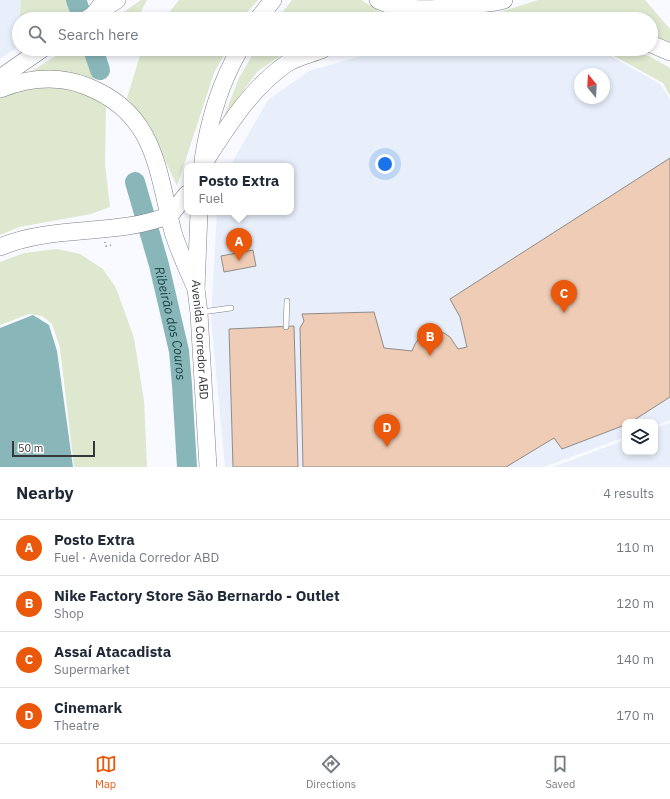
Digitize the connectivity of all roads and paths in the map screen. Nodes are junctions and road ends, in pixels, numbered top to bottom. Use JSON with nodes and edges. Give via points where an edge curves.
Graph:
{"nodes":[{"id":1,"x":105,"y":0,"type":"edge"},
{"id":2,"x":117,"y":0,"type":"edge"},
{"id":3,"x":273,"y":0,"type":"edge"},
{"id":4,"x":378,"y":0,"type":"edge"},
{"id":5,"x":504,"y":0,"type":"edge"},
{"id":6,"x":94,"y":12,"type":"edge"},
{"id":7,"x":98,"y":12,"type":"edge"},
{"id":8,"x":264,"y":12,"type":"edge"},
{"id":9,"x":658,"y":47,"type":"edge"},
{"id":10,"x":670,"y":52,"type":"edge"},
{"id":11,"x":32,"y":56,"type":"edge"},
{"id":12,"x":236,"y":56,"type":"edge"},
{"id":13,"x":306,"y":56,"type":"edge"},
{"id":14,"x":0,"y":78,"type":"edge"},
{"id":15,"x":0,"y":89,"type":"edge"},
{"id":16,"x":203,"y":163,"type":"edge"},
{"id":17,"x":204,"y":163,"type":"edge"},
{"id":18,"x":184,"y":198,"type":"edge"},
{"id":19,"x":171,"y":215,"type":"junction"},
{"id":20,"x":199,"y":215,"type":"edge"},
{"id":21,"x":104,"y":239,"type":"dead end"},
{"id":22,"x":112,"y":245,"type":"dead end"},
{"id":23,"x":0,"y":247,"type":"edge"},
{"id":24,"x":196,"y":289,"type":"junction"},
{"id":25,"x":287,"y":301,"type":"dead end"},
{"id":26,"x":231,"y":308,"type":"dead end"},
{"id":27,"x":199,"y":313,"type":"junction"},
{"id":28,"x":286,"y":327,"type":"dead end"},
{"id":29,"x":208,"y":467,"type":"edge"}],
"edges":[{"from":1,"to":6,"type":"main road"},
{"from":2,"to":7,"type":"main road"},
{"from":3,"to":8,"type":"main road"},
{"from":4,"to":5,"type":"main road","via":[[409,8],[440,8]]},
{"from":9,"to":10,"type":"main road"},
{"from":11,"to":14,"type":"main road"},
{"from":12,"to":16,"type":"main road","via":[[211,115]]},
{"from":13,"to":17,"type":"main road","via":[[287,64],[255,91]]},
{"from":15,"to":19,"type":"main road","via":[[19,82],[58,79],[76,82],[112,99],[130,113],[146,136]]},
{"from":18,"to":19,"type":"main road"},
{"from":19,"to":23,"type":"main road","via":[[132,225],[42,234]]},
{"from":19,"to":24,"type":"main road","via":[[179,250]]},
{"from":20,"to":24,"type":"main road","name":"Avenida Corredor ABD"},
{"from":21,"to":22,"type":"path","via":[[106,246]]},
{"from":24,"to":27,"type":"main road","name":"Avenida Corredor ABD"},
{"from":25,"to":28,"type":"lane"},
{"from":26,"to":27,"type":"lane"},
{"from":27,"to":29,"type":"main road","name":"Avenida Corredor ABD"}]}
